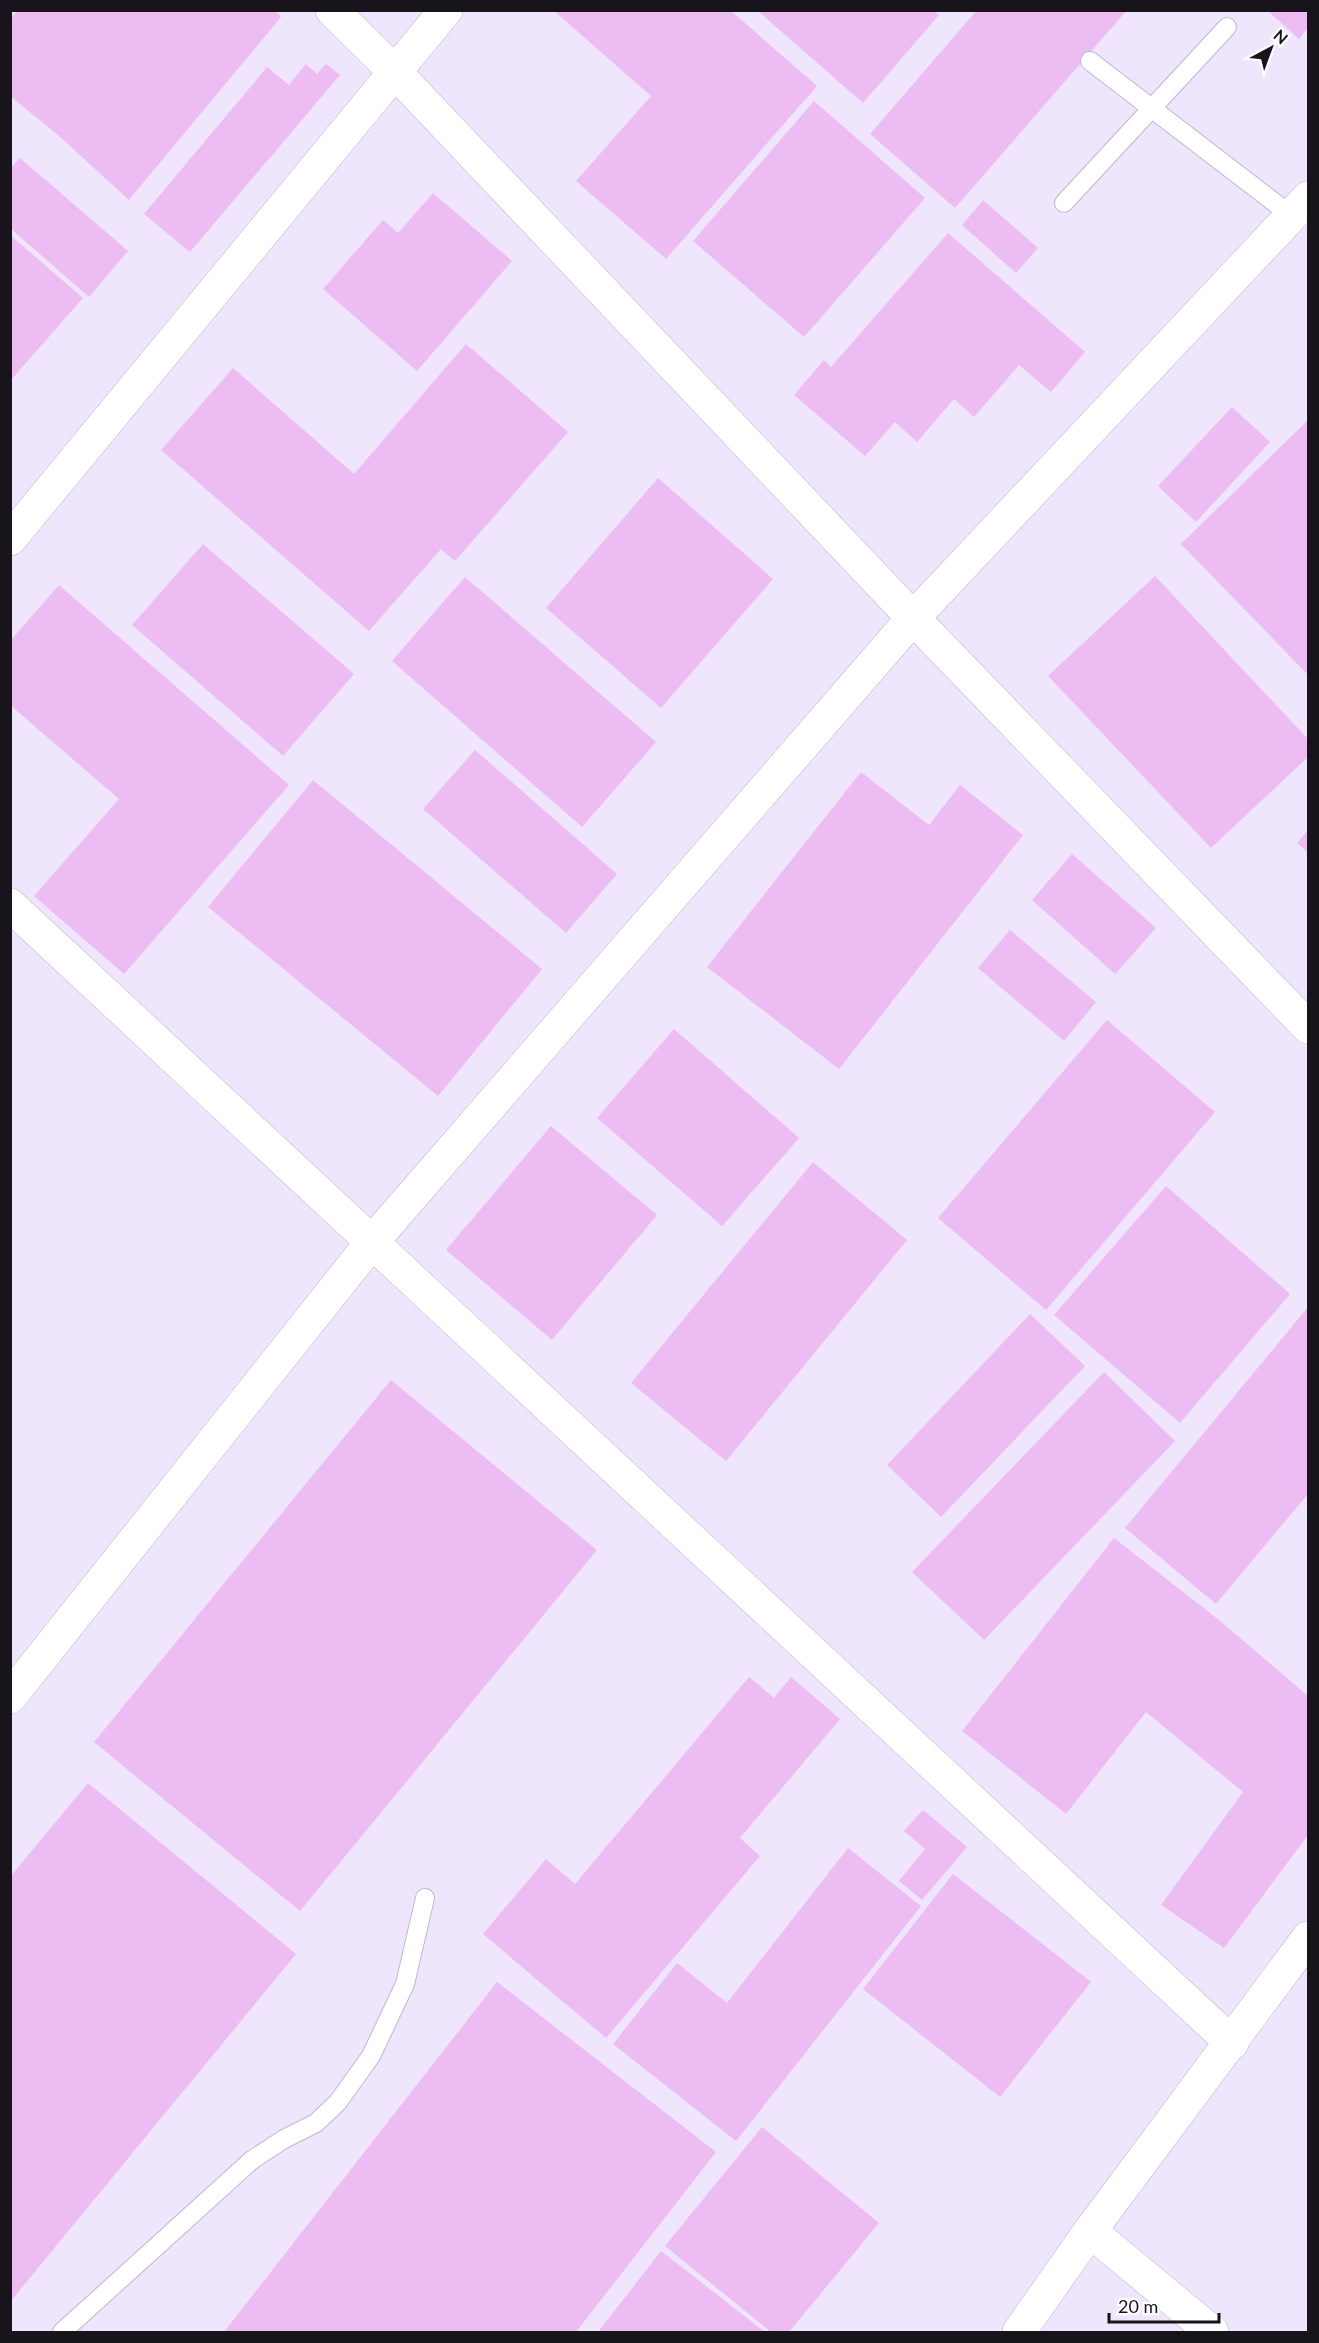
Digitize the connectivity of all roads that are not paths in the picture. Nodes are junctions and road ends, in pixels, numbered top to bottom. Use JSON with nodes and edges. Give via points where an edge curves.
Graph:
{"nodes":[{"id":1,"x":333,"y":10,"type":"edge"},
{"id":2,"x":446,"y":10,"type":"edge"},
{"id":3,"x":1227,"y":27,"type":"dead end"},
{"id":4,"x":1090,"y":61,"type":"dead end"},
{"id":5,"x":396,"y":73,"type":"junction"},
{"id":6,"x":1152,"y":109,"type":"junction"},
{"id":7,"x":1064,"y":203,"type":"dead end"},
{"id":8,"x":1300,"y":207,"type":"edge"},
{"id":9,"x":10,"y":539,"type":"edge"},
{"id":10,"x":913,"y":618,"type":"junction"},
{"id":11,"x":10,"y":905,"type":"edge"},
{"id":12,"x":1308,"y":1027,"type":"edge"},
{"id":13,"x":372,"y":1242,"type":"junction"},
{"id":14,"x":10,"y":1697,"type":"edge"},
{"id":15,"x":425,"y":1898,"type":"dead end"},
{"id":16,"x":1308,"y":1938,"type":"edge"},
{"id":17,"x":1232,"y":2043,"type":"junction"},
{"id":18,"x":1090,"y":2231,"type":"junction"},
{"id":19,"x":62,"y":2332,"type":"edge"},
{"id":20,"x":1019,"y":2332,"type":"edge"},
{"id":21,"x":1212,"y":2332,"type":"edge"}],
"edges":[{"from":1,"to":5,"type":"street"},
{"from":2,"to":5,"type":"street"},
{"from":3,"to":6,"type":"lane"},
{"from":4,"to":6,"type":"lane"},
{"from":5,"to":9,"type":"street"},
{"from":5,"to":10,"type":"street"},
{"from":6,"to":7,"type":"lane"},
{"from":6,"to":8,"type":"lane"},
{"from":8,"to":10,"type":"street"},
{"from":10,"to":12,"type":"street"},
{"from":10,"to":13,"type":"street"},
{"from":11,"to":13,"type":"street"},
{"from":13,"to":14,"type":"street"},
{"from":13,"to":17,"type":"street"},
{"from":15,"to":19,"type":"lane","via":[[405,1984],[371,2056],[338,2102],[316,2123],[252,2160]]},
{"from":16,"to":17,"type":"street"},
{"from":17,"to":18,"type":"street"},
{"from":18,"to":20,"type":"street"},
{"from":18,"to":21,"type":"street"}]}
